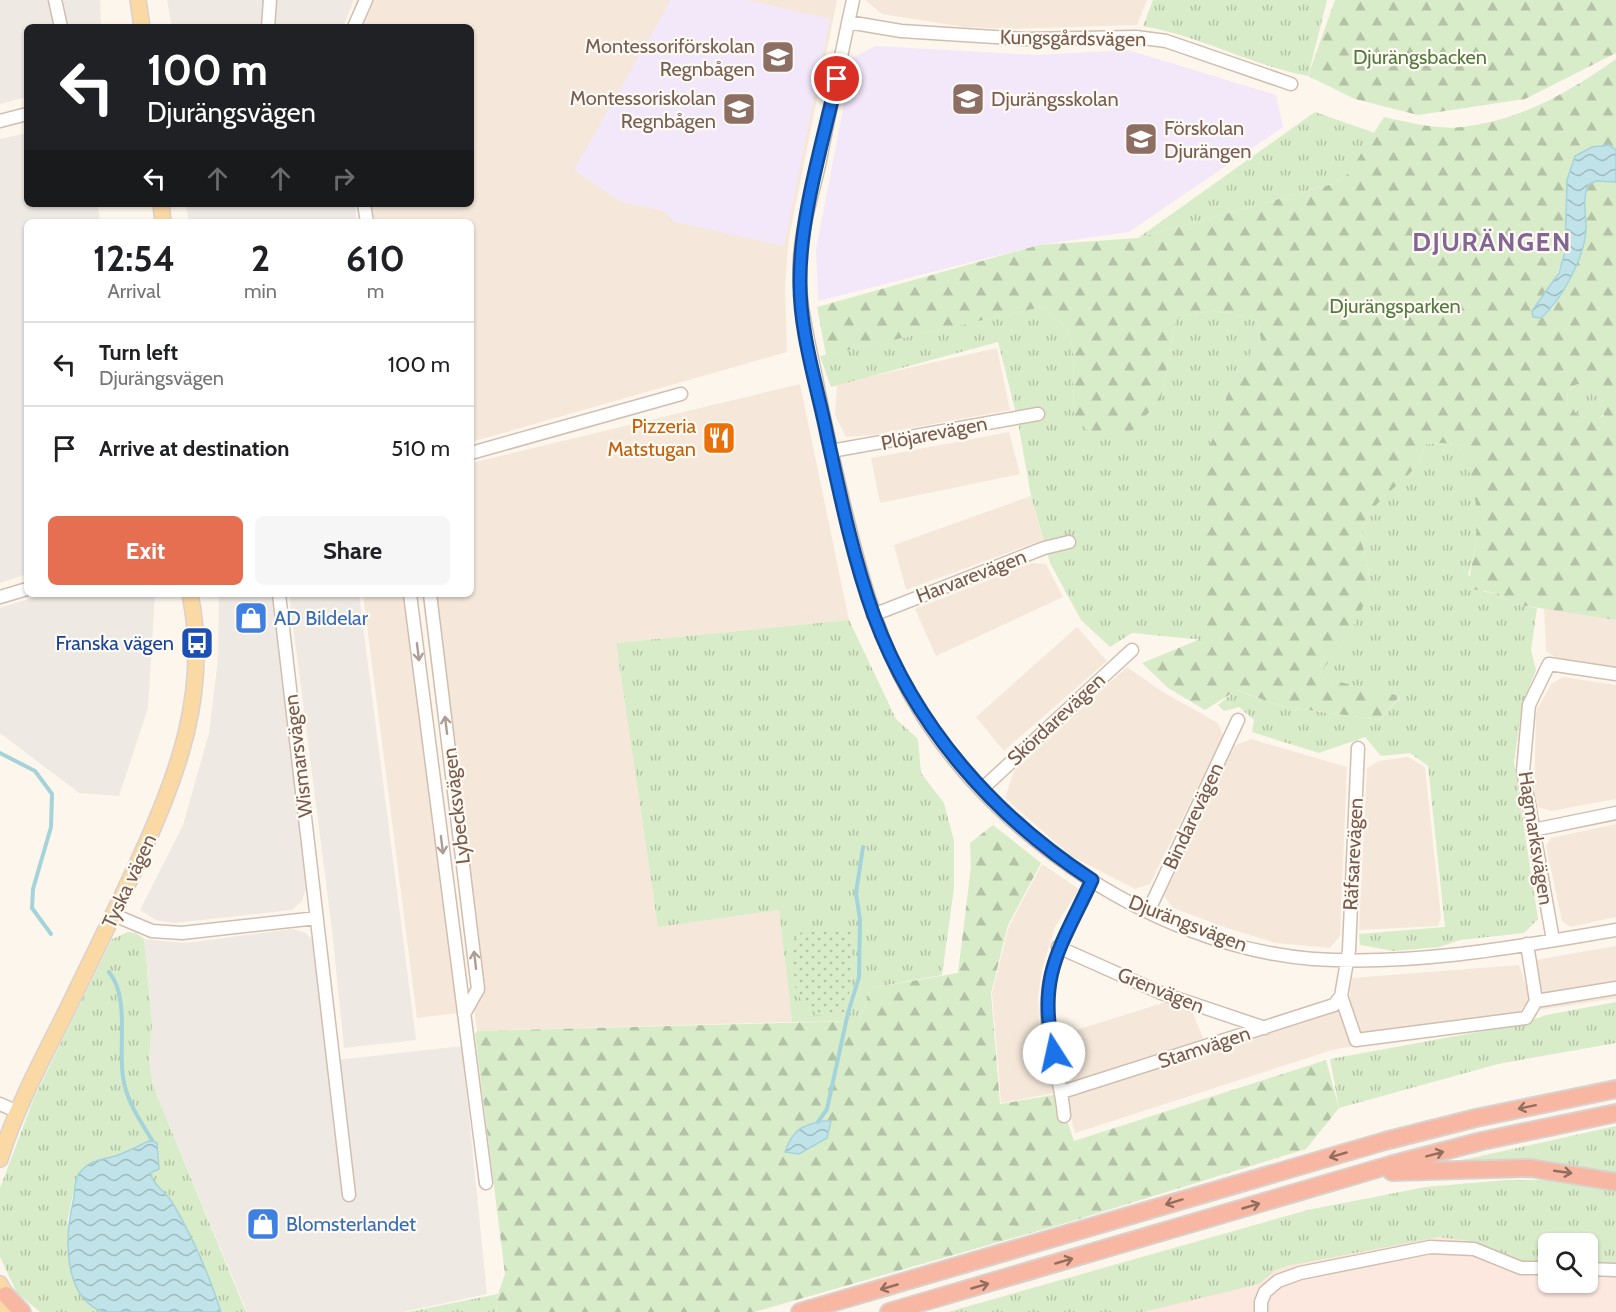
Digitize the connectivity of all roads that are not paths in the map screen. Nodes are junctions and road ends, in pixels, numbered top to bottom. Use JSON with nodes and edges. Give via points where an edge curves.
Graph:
{"nodes":[{"id":1,"x":55,"y":0,"type":"edge"},
{"id":2,"x":138,"y":0,"type":"edge"},
{"id":3,"x":270,"y":0,"type":"edge"},
{"id":4,"x":366,"y":0,"type":"edge"},
{"id":5,"x":853,"y":0,"type":"edge"},
{"id":6,"x":848,"y":22,"type":"junction"},
{"id":7,"x":61,"y":24,"type":"edge"},
{"id":8,"x":142,"y":24,"type":"edge"},
{"id":9,"x":268,"y":24,"type":"edge"},
{"id":10,"x":355,"y":24,"type":"edge"},
{"id":11,"x":1291,"y":84,"type":"dead end"},
{"id":12,"x":24,"y":115,"type":"edge"},
{"id":13,"x":0,"y":121,"type":"edge"},
{"id":14,"x":681,"y":394,"type":"dead end"},
{"id":15,"x":1038,"y":414,"type":"dead end"},
{"id":16,"x":831,"y":451,"type":"junction"},
{"id":17,"x":474,"y":452,"type":"edge"},
{"id":18,"x":1069,"y":542,"type":"dead end"},
{"id":19,"x":24,"y":590,"type":"edge"},
{"id":20,"x":0,"y":597,"type":"edge"},
{"id":21,"x":191,"y":597,"type":"edge"},
{"id":22,"x":199,"y":597,"type":"edge"},
{"id":23,"x":279,"y":597,"type":"edge"},
{"id":24,"x":410,"y":597,"type":"edge"},
{"id":25,"x":430,"y":597,"type":"edge"},
{"id":26,"x":873,"y":615,"type":"junction"},
{"id":27,"x":196,"y":622,"type":"junction"},
{"id":28,"x":1132,"y":650,"type":"dead end"},
{"id":29,"x":1616,"y":674,"type":"edge"},
{"id":30,"x":1238,"y":720,"type":"dead end"},
{"id":31,"x":1358,"y":748,"type":"dead end"},
{"id":32,"x":982,"y":789,"type":"junction"},
{"id":33,"x":1616,"y":813,"type":"edge"},
{"id":34,"x":1533,"y":830,"type":"junction"},
{"id":35,"x":1092,"y":880,"type":"junction"},
{"id":36,"x":1148,"y":912,"type":"junction"},
{"id":37,"x":114,"y":915,"type":"junction"},
{"id":38,"x":316,"y":918,"type":"junction"},
{"id":39,"x":1616,"y":930,"type":"edge"},
{"id":40,"x":1553,"y":940,"type":"junction"},
{"id":41,"x":1527,"y":944,"type":"junction"},
{"id":42,"x":1058,"y":947,"type":"junction"},
{"id":43,"x":1346,"y":960,"type":"junction"},
{"id":44,"x":1616,"y":988,"type":"edge"},
{"id":45,"x":1341,"y":996,"type":"junction"},
{"id":46,"x":1536,"y":1000,"type":"junction"},
{"id":47,"x":464,"y":1014,"type":"junction"},
{"id":48,"x":1265,"y":1028,"type":"junction"},
{"id":49,"x":1616,"y":1089,"type":"edge"},
{"id":50,"x":1062,"y":1092,"type":"junction"},
{"id":51,"x":0,"y":1104,"type":"edge"},
{"id":52,"x":1616,"y":1113,"type":"edge"},
{"id":53,"x":1064,"y":1116,"type":"dead end"},
{"id":54,"x":14,"y":1118,"type":"junction"},
{"id":55,"x":0,"y":1146,"type":"edge"},
{"id":56,"x":0,"y":1159,"type":"edge"},
{"id":57,"x":1358,"y":1174,"type":"junction"},
{"id":58,"x":1616,"y":1182,"type":"edge"},
{"id":59,"x":486,"y":1183,"type":"dead end"},
{"id":60,"x":349,"y":1195,"type":"dead end"},
{"id":61,"x":1538,"y":1268,"type":"edge"},
{"id":62,"x":1598,"y":1269,"type":"edge"},
{"id":63,"x":1616,"y":1270,"type":"edge"},
{"id":64,"x":3,"y":1292,"type":"edge"},
{"id":65,"x":22,"y":1312,"type":"edge"},
{"id":66,"x":800,"y":1312,"type":"edge"},
{"id":67,"x":889,"y":1312,"type":"edge"},
{"id":68,"x":1261,"y":1312,"type":"edge"}],
"edges":[{"from":1,"to":7,"type":"street"},
{"from":2,"to":8,"type":"main road"},
{"from":3,"to":9,"type":"street"},
{"from":4,"to":10,"type":"street"},
{"from":5,"to":6,"type":"street","name":"Djurängsvägen"},
{"from":6,"to":11,"type":"street","name":"Kungsgårdsvägen","via":[[901,31],[1025,39],[1136,37],[1166,41]]},
{"from":6,"to":16,"type":"street","name":"Djurängsvägen","via":[[801,247],[801,316]]},
{"from":12,"to":13,"type":"street"},
{"from":14,"to":17,"type":"street"},
{"from":15,"to":16,"type":"street","name":"Plöjarevägen"},
{"from":16,"to":26,"type":"street","name":"Djurängsvägen"},
{"from":18,"to":26,"type":"street","name":"Harvarevägen","via":[[1044,548]]},
{"from":19,"to":20,"type":"street"},
{"from":21,"to":27,"type":"main road","name":"Tyska vägen"},
{"from":22,"to":27,"type":"main road","name":"Tyska vägen"},
{"from":23,"to":38,"type":"street","name":"Wismarsvägen"},
{"from":24,"to":47,"type":"street","name":"Lybecksvägen","one_way":true},
{"from":47,"to":25,"type":"street","name":"Lybecksvägen","one_way":true,"via":[[478,989]]},
{"from":26,"to":32,"type":"street","name":"Djurängsvägen","via":[[907,688],[945,747]]},
{"from":27,"to":37,"type":"main road","name":"Tyska vägen","via":[[198,643],[192,704],[183,753],[163,808]]},
{"from":28,"to":32,"type":"street","name":"Skördarevägen"},
{"from":29,"to":34,"type":"street","name":"Hagmarksvägen","via":[[1549,664],[1529,705],[1523,771]]},
{"from":30,"to":36,"type":"street","name":"Bindarevägen"},
{"from":31,"to":43,"type":"street","name":"Räfsarevägen"},
{"from":32,"to":35,"type":"street","name":"Djurängsvägen","via":[[1025,832]]},
{"from":33,"to":34,"type":"street"},
{"from":34,"to":40,"type":"street","name":"Hagmarksvägen"},
{"from":35,"to":36,"type":"street","name":"Djurängsvägen"},
{"from":35,"to":42,"type":"street"},
{"from":36,"to":43,"type":"street","name":"Djurängsvägen","via":[[1244,947],[1280,955]]},
{"from":37,"to":38,"type":"street","via":[[152,930],[182,933]]},
{"from":37,"to":54,"type":"main road","name":"Tyska vägen"},
{"from":38,"to":60,"type":"street","name":"Wismarsvägen"},
{"from":39,"to":40,"type":"street","name":"Djurängsvägen"},
{"from":40,"to":41,"type":"street","name":"Djurängsvägen"},
{"from":41,"to":43,"type":"street","name":"Djurängsvägen","via":[[1399,961]]},
{"from":41,"to":46,"type":"street"},
{"from":42,"to":48,"type":"street","name":"Grenvägen","via":[[1161,993]]},
{"from":42,"to":50,"type":"street","via":[[1047,999],[1049,1034]]},
{"from":43,"to":45,"type":"street"},
{"from":44,"to":46,"type":"street"},
{"from":45,"to":46,"type":"street","via":[[1356,1040],[1526,1018]]},
{"from":45,"to":48,"type":"street","name":"Stamvägen","via":[[1334,1005]]},
{"from":47,"to":59,"type":"street","name":"Lybecksvägen"},
{"from":48,"to":50,"type":"street","name":"Stamvägen"},
{"from":49,"to":66,"type":"highway","one_way":true,"via":[[1385,1141]]},
{"from":50,"to":53,"type":"street"},
{"from":51,"to":54,"type":"street"},
{"from":57,"to":52,"type":"highway","one_way":true,"via":[[1482,1141]]},
{"from":54,"to":55,"type":"main road","name":"Tyska vägen"},
{"from":54,"to":56,"type":"main road","name":"Tyska vägen"},
{"from":57,"to":58,"type":"highway","one_way":true,"via":[[1530,1168]]},
{"from":67,"to":57,"type":"highway","one_way":true},
{"from":61,"to":68,"type":"street","via":[[1521,1268],[1474,1249],[1430,1247],[1300,1273],[1278,1281],[1265,1292]]},
{"from":62,"to":63,"type":"street"},
{"from":64,"to":65,"type":"highway"}]}
